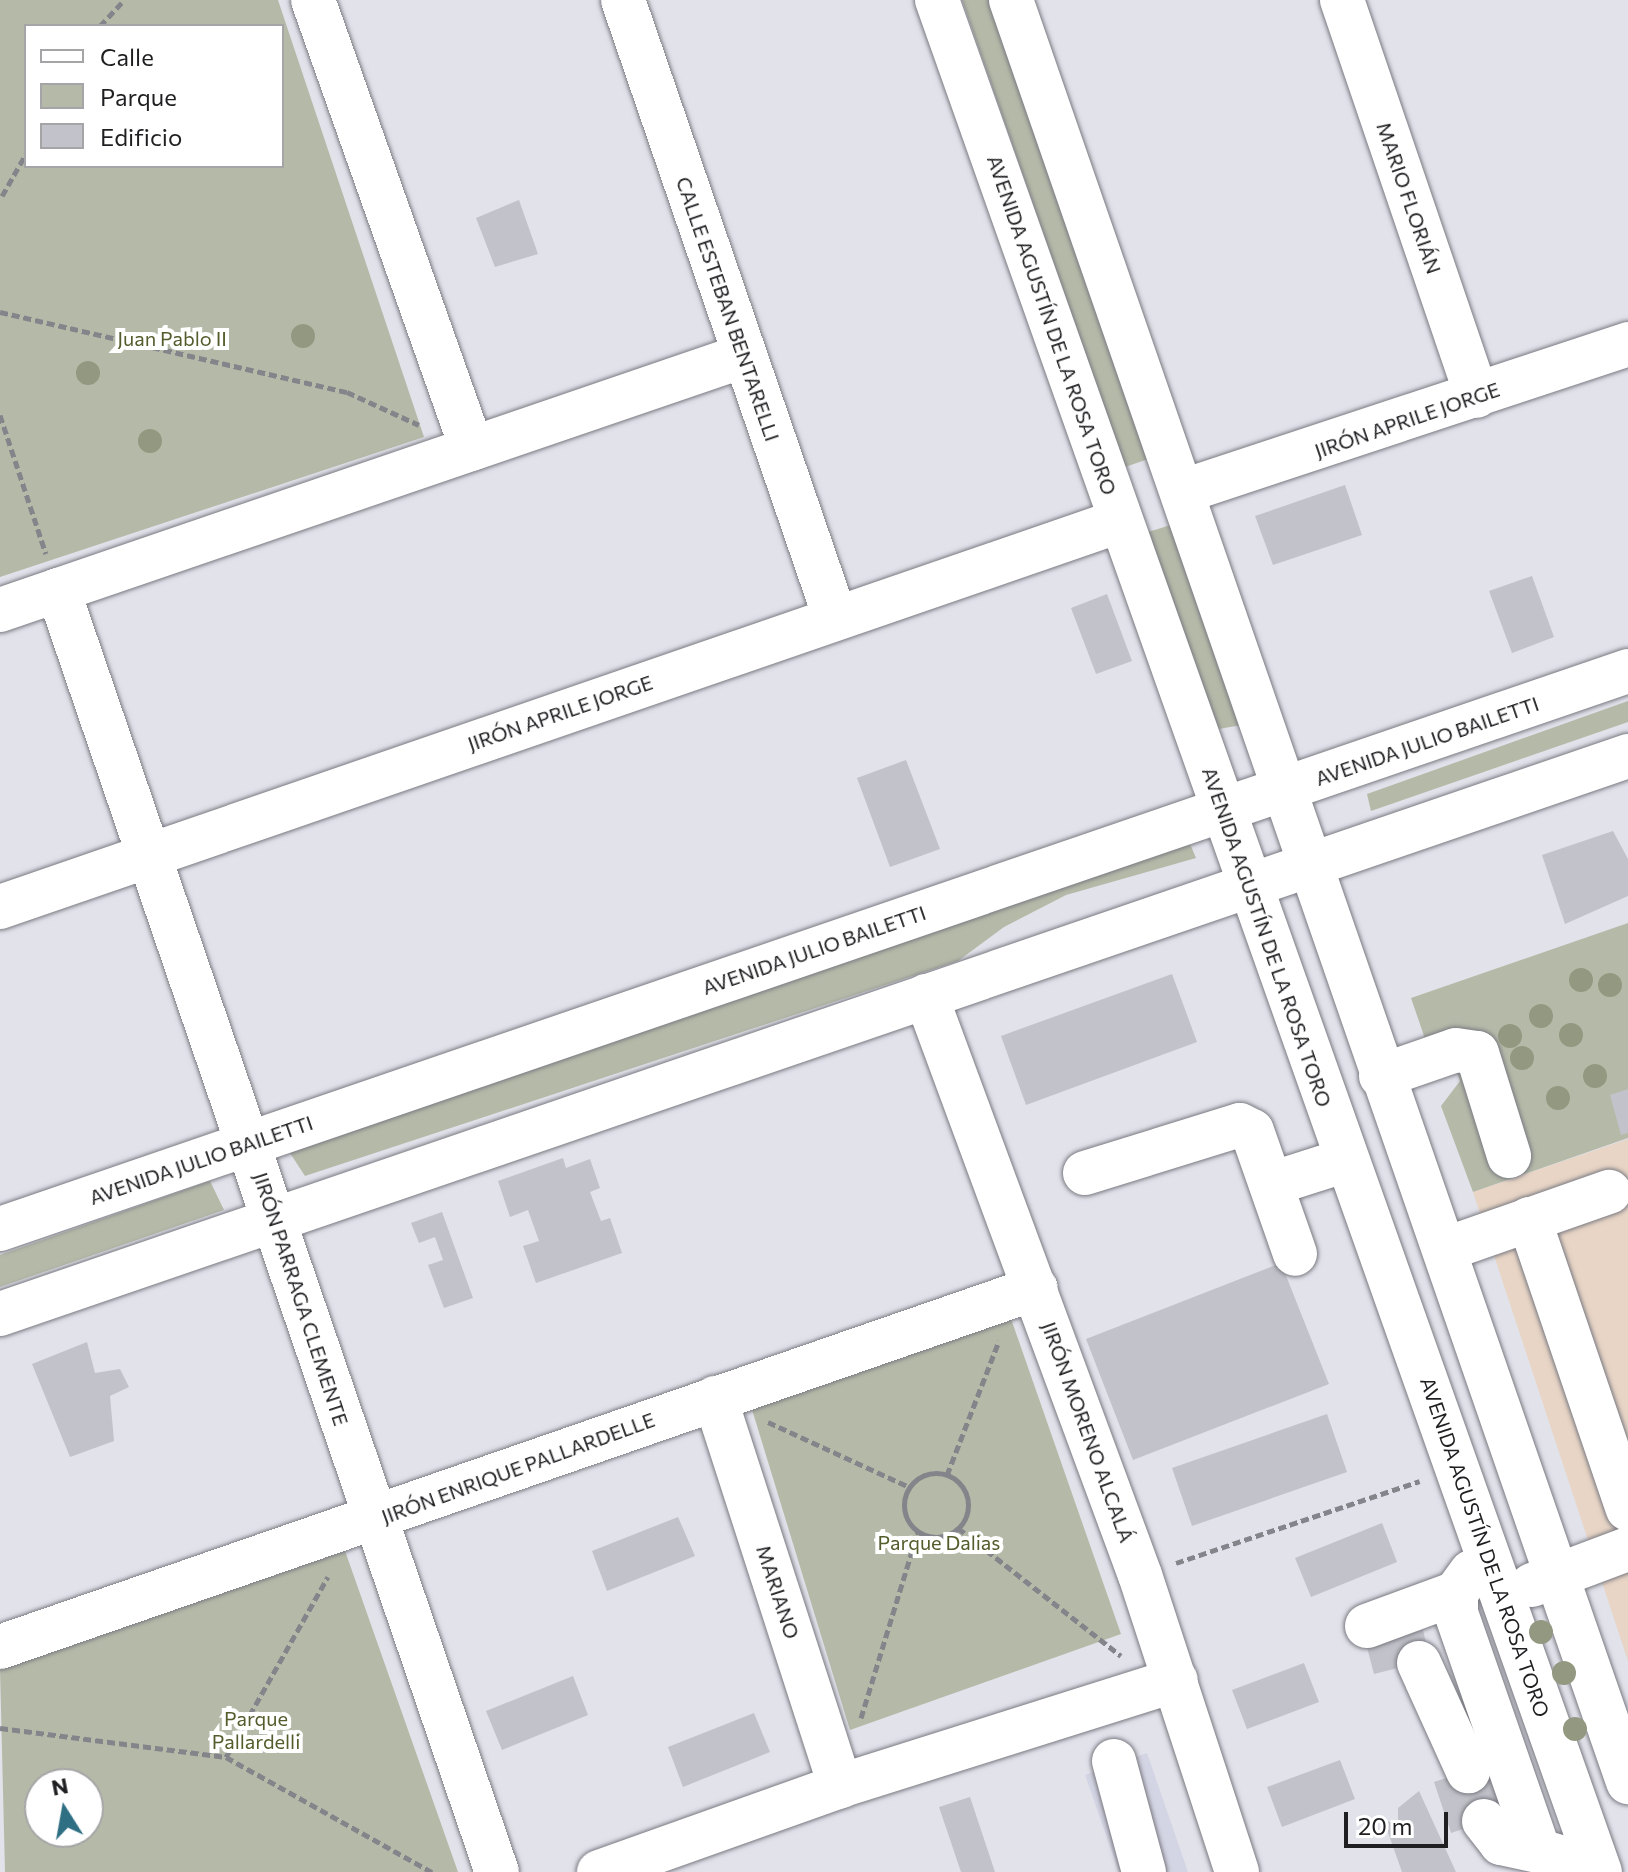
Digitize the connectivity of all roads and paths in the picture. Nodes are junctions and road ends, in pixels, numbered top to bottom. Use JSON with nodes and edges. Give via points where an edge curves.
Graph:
{"nodes":[{"id":1,"x":124,"y":0,"type":"edge"},
{"id":2,"x":313,"y":0,"type":"edge"},
{"id":3,"x":623,"y":0,"type":"edge"},
{"id":4,"x":937,"y":0,"type":"edge"},
{"id":5,"x":1011,"y":0,"type":"edge"},
{"id":6,"x":1342,"y":0,"type":"edge"},
{"id":7,"x":102,"y":24,"type":"edge"},
{"id":8,"x":24,"y":158,"type":"edge"},
{"id":9,"x":1,"y":198,"type":"edge"},
{"id":10,"x":0,"y":312,"type":"edge"},
{"id":11,"x":1628,"y":344,"type":"edge"},
{"id":12,"x":743,"y":356,"type":"junction"},
{"id":13,"x":1477,"y":396,"type":"junction"},
{"id":14,"x":0,"y":415,"type":"edge"},
{"id":15,"x":472,"y":449,"type":"junction"},
{"id":16,"x":1184,"y":491,"type":"junction"},
{"id":17,"x":1120,"y":521,"type":"junction"},
{"id":18,"x":58,"y":590,"type":"junction"},
{"id":19,"x":0,"y":610,"type":"edge"},
{"id":20,"x":835,"y":617,"type":"junction"},
{"id":21,"x":1628,"y":671,"type":"edge"},
{"id":22,"x":1628,"y":756,"type":"edge"},
{"id":23,"x":1284,"y":790,"type":"junction"},
{"id":24,"x":1221,"y":810,"type":"junction"},
{"id":25,"x":149,"y":855,"type":"junction"},
{"id":26,"x":1307,"y":865,"type":"junction"},
{"id":27,"x":1246,"y":886,"type":"junction"},
{"id":28,"x":0,"y":907,"type":"edge"},
{"id":29,"x":926,"y":996,"type":"junction"},
{"id":30,"x":1381,"y":1076,"type":"junction"},
{"id":31,"x":250,"y":1143,"type":"junction"},
{"id":32,"x":1509,"y":1156,"type":"dead end"},
{"id":33,"x":1346,"y":1160,"type":"junction"},
{"id":34,"x":1085,"y":1173,"type":"dead end"},
{"id":35,"x":1271,"y":1184,"type":"junction"},
{"id":36,"x":1609,"y":1192,"type":"dead end"},
{"id":37,"x":276,"y":1219,"type":"junction"},
{"id":38,"x":1529,"y":1219,"type":"junction"},
{"id":39,"x":0,"y":1229,"type":"edge"},
{"id":40,"x":1446,"y":1249,"type":"junction"},
{"id":41,"x":1295,"y":1254,"type":"dead end"},
{"id":42,"x":1027,"y":1292,"type":"junction"},
{"id":43,"x":0,"y":1314,"type":"edge"},
{"id":44,"x":715,"y":1398,"type":"junction"},
{"id":45,"x":1521,"y":1469,"type":"junction"},
{"id":46,"x":947,"y":1475,"type":"junction"},
{"id":47,"x":1463,"y":1479,"type":"junction"},
{"id":48,"x":909,"y":1487,"type":"junction"},
{"id":49,"x":1628,"y":1509,"type":"edge"},
{"id":50,"x":365,"y":1522,"type":"junction"},
{"id":51,"x":958,"y":1528,"type":"junction"},
{"id":52,"x":918,"y":1532,"type":"junction"},
{"id":53,"x":1628,"y":1549,"type":"edge"},
{"id":54,"x":1487,"y":1551,"type":"junction"},
{"id":55,"x":1140,"y":1575,"type":"junction"},
{"id":56,"x":1558,"y":1575,"type":"junction"},
{"id":57,"x":1456,"y":1593,"type":"junction"},
{"id":58,"x":1504,"y":1596,"type":"junction"},
{"id":59,"x":1367,"y":1626,"type":"dead end"},
{"id":60,"x":1412,"y":1636,"type":"junction"},
{"id":61,"x":0,"y":1647,"type":"edge"},
{"id":62,"x":1168,"y":1683,"type":"junction"},
{"id":63,"x":859,"y":1726,"type":"dead end"},
{"id":64,"x":0,"y":1728,"type":"edge"},
{"id":65,"x":226,"y":1757,"type":"junction"},
{"id":66,"x":1114,"y":1761,"type":"dead end"},
{"id":67,"x":1468,"y":1771,"type":"dead end"},
{"id":68,"x":1628,"y":1782,"type":"edge"},
{"id":69,"x":840,"y":1786,"type":"junction"},
{"id":70,"x":1503,"y":1847,"type":"edge"},
{"id":71,"x":1599,"y":1870,"type":"edge"},
{"id":72,"x":432,"y":1872,"type":"edge"},
{"id":73,"x":497,"y":1872,"type":"edge"},
{"id":74,"x":599,"y":1872,"type":"edge"},
{"id":75,"x":1144,"y":1872,"type":"edge"},
{"id":76,"x":1237,"y":1872,"type":"edge"}],
"edges":[{"from":1,"to":7,"type":"path"},
{"from":2,"to":15,"type":"street"},
{"from":3,"to":12,"type":"street","name":"CALLE ESTEBAN BENTARELLI"},
{"from":4,"to":17,"type":"street","name":"AVENIDA AGUSTÍN DE LA ROSA TORO"},
{"from":5,"to":16,"type":"street"},
{"from":6,"to":13,"type":"street","name":"MARIO FLORIÁN"},
{"from":8,"to":9,"type":"path"},
{"from":10,"to":15,"type":"path","via":[[347,392]]},
{"from":11,"to":13,"type":"street","name":"JIRÓN APRILE JORGE"},
{"from":12,"to":15,"type":"street"},
{"from":12,"to":20,"type":"street","name":"CALLE ESTEBAN BENTARELLI"},
{"from":13,"to":16,"type":"street","name":"JIRÓN APRILE JORGE"},
{"from":14,"to":18,"type":"path"},
{"from":15,"to":18,"type":"street"},
{"from":16,"to":23,"type":"street"},
{"from":17,"to":20,"type":"street","name":"JIRÓN APRILE JORGE"},
{"from":17,"to":24,"type":"street","name":"AVENIDA AGUSTÍN DE LA ROSA TORO"},
{"from":18,"to":19,"type":"street"},
{"from":18,"to":25,"type":"street","name":"JIRÓN PARRAGA CLEMENTE"},
{"from":20,"to":25,"type":"street","name":"JIRÓN APRILE JORGE"},
{"from":21,"to":23,"type":"street","name":"AVENIDA JULIO BAILETTI"},
{"from":22,"to":26,"type":"street"},
{"from":23,"to":24,"type":"street","name":"AVENIDA JULIO BAILETTI"},
{"from":23,"to":26,"type":"street"},
{"from":24,"to":27,"type":"street","name":"AVENIDA AGUSTÍN DE LA ROSA TORO"},
{"from":24,"to":31,"type":"street","name":"AVENIDA JULIO BAILETTI"},
{"from":25,"to":28,"type":"street","name":"JIRÓN APRILE JORGE"},
{"from":25,"to":31,"type":"street","name":"JIRÓN PARRAGA CLEMENTE"},
{"from":26,"to":27,"type":"street"},
{"from":26,"to":30,"type":"street"},
{"from":27,"to":29,"type":"street"},
{"from":27,"to":33,"type":"street","name":"AVENIDA AGUSTÍN DE LA ROSA TORO"},
{"from":29,"to":37,"type":"street"},
{"from":29,"to":42,"type":"street","name":"JIRÓN MORENO ALCALÁ"},
{"from":30,"to":32,"type":"street","via":[[1456,1050],[1477,1053]]},
{"from":30,"to":40,"type":"street"},
{"from":31,"to":37,"type":"street","name":"JIRÓN PARRAGA CLEMENTE"},
{"from":31,"to":39,"type":"street","name":"AVENIDA JULIO BAILETTI"},
{"from":33,"to":35,"type":"street"},
{"from":33,"to":47,"type":"street","name":"AVENIDA AGUSTÍN DE LA ROSA TORO"},
{"from":34,"to":35,"type":"street","via":[[1240,1125],[1252,1131]]},
{"from":35,"to":41,"type":"street"},
{"from":36,"to":38,"type":"street"},
{"from":37,"to":43,"type":"street"},
{"from":37,"to":50,"type":"street","name":"JIRÓN PARRAGA CLEMENTE"},
{"from":38,"to":40,"type":"street"},
{"from":38,"to":49,"type":"street"},
{"from":40,"to":45,"type":"street"},
{"from":42,"to":44,"type":"street","name":"JIRÓN ENRIQUE PALLARDELLE"},
{"from":42,"to":46,"type":"path"},
{"from":42,"to":55,"type":"street","name":"JIRÓN MORENO ALCALÁ"},
{"from":44,"to":48,"type":"path"},
{"from":44,"to":50,"type":"street","name":"JIRÓN ENRIQUE PALLARDELLE"},
{"from":44,"to":69,"type":"street","name":"MARIANO"},
{"from":45,"to":47,"type":"street"},
{"from":45,"to":56,"type":"street"},
{"from":46,"to":48,"type":"path","via":[[926,1475]]},
{"from":46,"to":51,"type":"path","via":[[968,1498]]},
{"from":47,"to":54,"type":"street","name":"AVENIDA AGUSTÍN DE LA ROSA TORO"},
{"from":47,"to":55,"type":"path"},
{"from":48,"to":52,"type":"path","via":[[906,1516]]},
{"from":50,"to":61,"type":"street","name":"JIRÓN ENRIQUE PALLARDELLE"},
{"from":50,"to":65,"type":"path"},
{"from":50,"to":73,"type":"street","name":"JIRÓN PARRAGA CLEMENTE"},
{"from":51,"to":52,"type":"path","via":[[939,1537]]},
{"from":51,"to":62,"type":"path"},
{"from":52,"to":63,"type":"path"},
{"from":53,"to":56,"type":"street"},
{"from":54,"to":57,"type":"street"},
{"from":54,"to":58,"type":"street","name":"AVENIDA AGUSTÍN DE LA ROSA TORO"},
{"from":55,"to":62,"type":"street","name":"JIRÓN MORENO ALCALÁ"},
{"from":56,"to":58,"type":"street"},
{"from":56,"to":68,"type":"street"},
{"from":57,"to":60,"type":"street"},
{"from":57,"to":70,"type":"street"},
{"from":58,"to":71,"type":"street","name":"AVENIDA AGUSTÍN DE LA ROSA TORO"},
{"from":59,"to":60,"type":"street"},
{"from":60,"to":67,"type":"street"},
{"from":62,"to":69,"type":"street"},
{"from":62,"to":76,"type":"street","name":"JIRÓN MORENO ALCALÁ"},
{"from":64,"to":65,"type":"path"},
{"from":65,"to":72,"type":"path"},
{"from":66,"to":75,"type":"street"},
{"from":69,"to":74,"type":"street"},
{"from":70,"to":71,"type":"street"}]}
